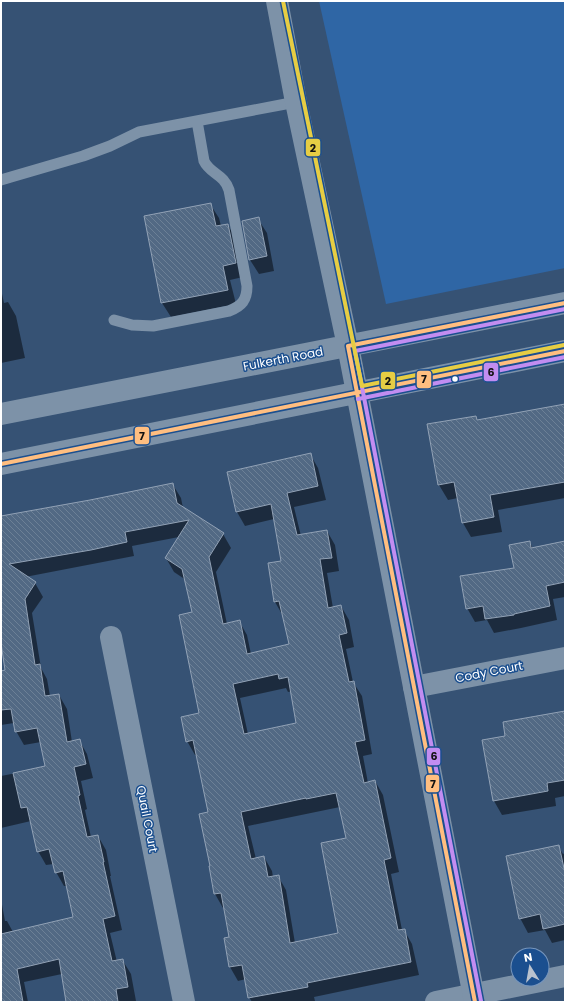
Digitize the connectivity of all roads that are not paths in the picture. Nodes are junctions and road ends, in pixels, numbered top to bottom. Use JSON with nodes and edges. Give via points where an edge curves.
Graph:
{"nodes":[{"id":1,"x":277,"y":1,"type":"edge"},
{"id":2,"x":296,"y":102,"type":"junction"},
{"id":3,"x":196,"y":121,"type":"junction"},
{"id":4,"x":1,"y":180,"type":"edge"},
{"id":5,"x":565,"y":303,"type":"edge"},
{"id":6,"x":114,"y":320,"type":"dead end"},
{"id":7,"x":348,"y":346,"type":"junction"},
{"id":8,"x":565,"y":351,"type":"edge"},
{"id":9,"x":357,"y":393,"type":"junction"},
{"id":10,"x":1,"y":414,"type":"edge"},
{"id":11,"x":1,"y":464,"type":"edge"},
{"id":12,"x":111,"y":637,"type":"dead end"},
{"id":13,"x":565,"y":658,"type":"edge"},
{"id":14,"x":414,"y":687,"type":"junction"},
{"id":15,"x":565,"y":976,"type":"edge"},
{"id":16,"x":474,"y":998,"type":"edge"},
{"id":17,"x":184,"y":1002,"type":"edge"},
{"id":18,"x":436,"y":1002,"type":"edge"}],
"edges":[{"from":1,"to":2,"type":"street"},
{"from":2,"to":3,"type":"lane"},
{"from":2,"to":7,"type":"street"},
{"from":3,"to":4,"type":"lane","via":[[139,132],[77,158]]},
{"from":3,"to":6,"type":"lane","via":[[204,161],[225,180],[229,190],[247,286],[244,302],[229,311],[153,326],[132,325]]},
{"from":5,"to":7,"type":"street","name":"Fulkerth Road"},
{"from":7,"to":9,"type":"street"},
{"from":7,"to":10,"type":"street","name":"Fulkerth Road"},
{"from":8,"to":9,"type":"street"},
{"from":9,"to":11,"type":"street"},
{"from":9,"to":14,"type":"street"},
{"from":12,"to":17,"type":"street","name":"Quail Court"},
{"from":13,"to":14,"type":"street","name":"Cody Court"},
{"from":14,"to":16,"type":"street"},
{"from":15,"to":16,"type":"street"},
{"from":16,"to":18,"type":"street"}]}
